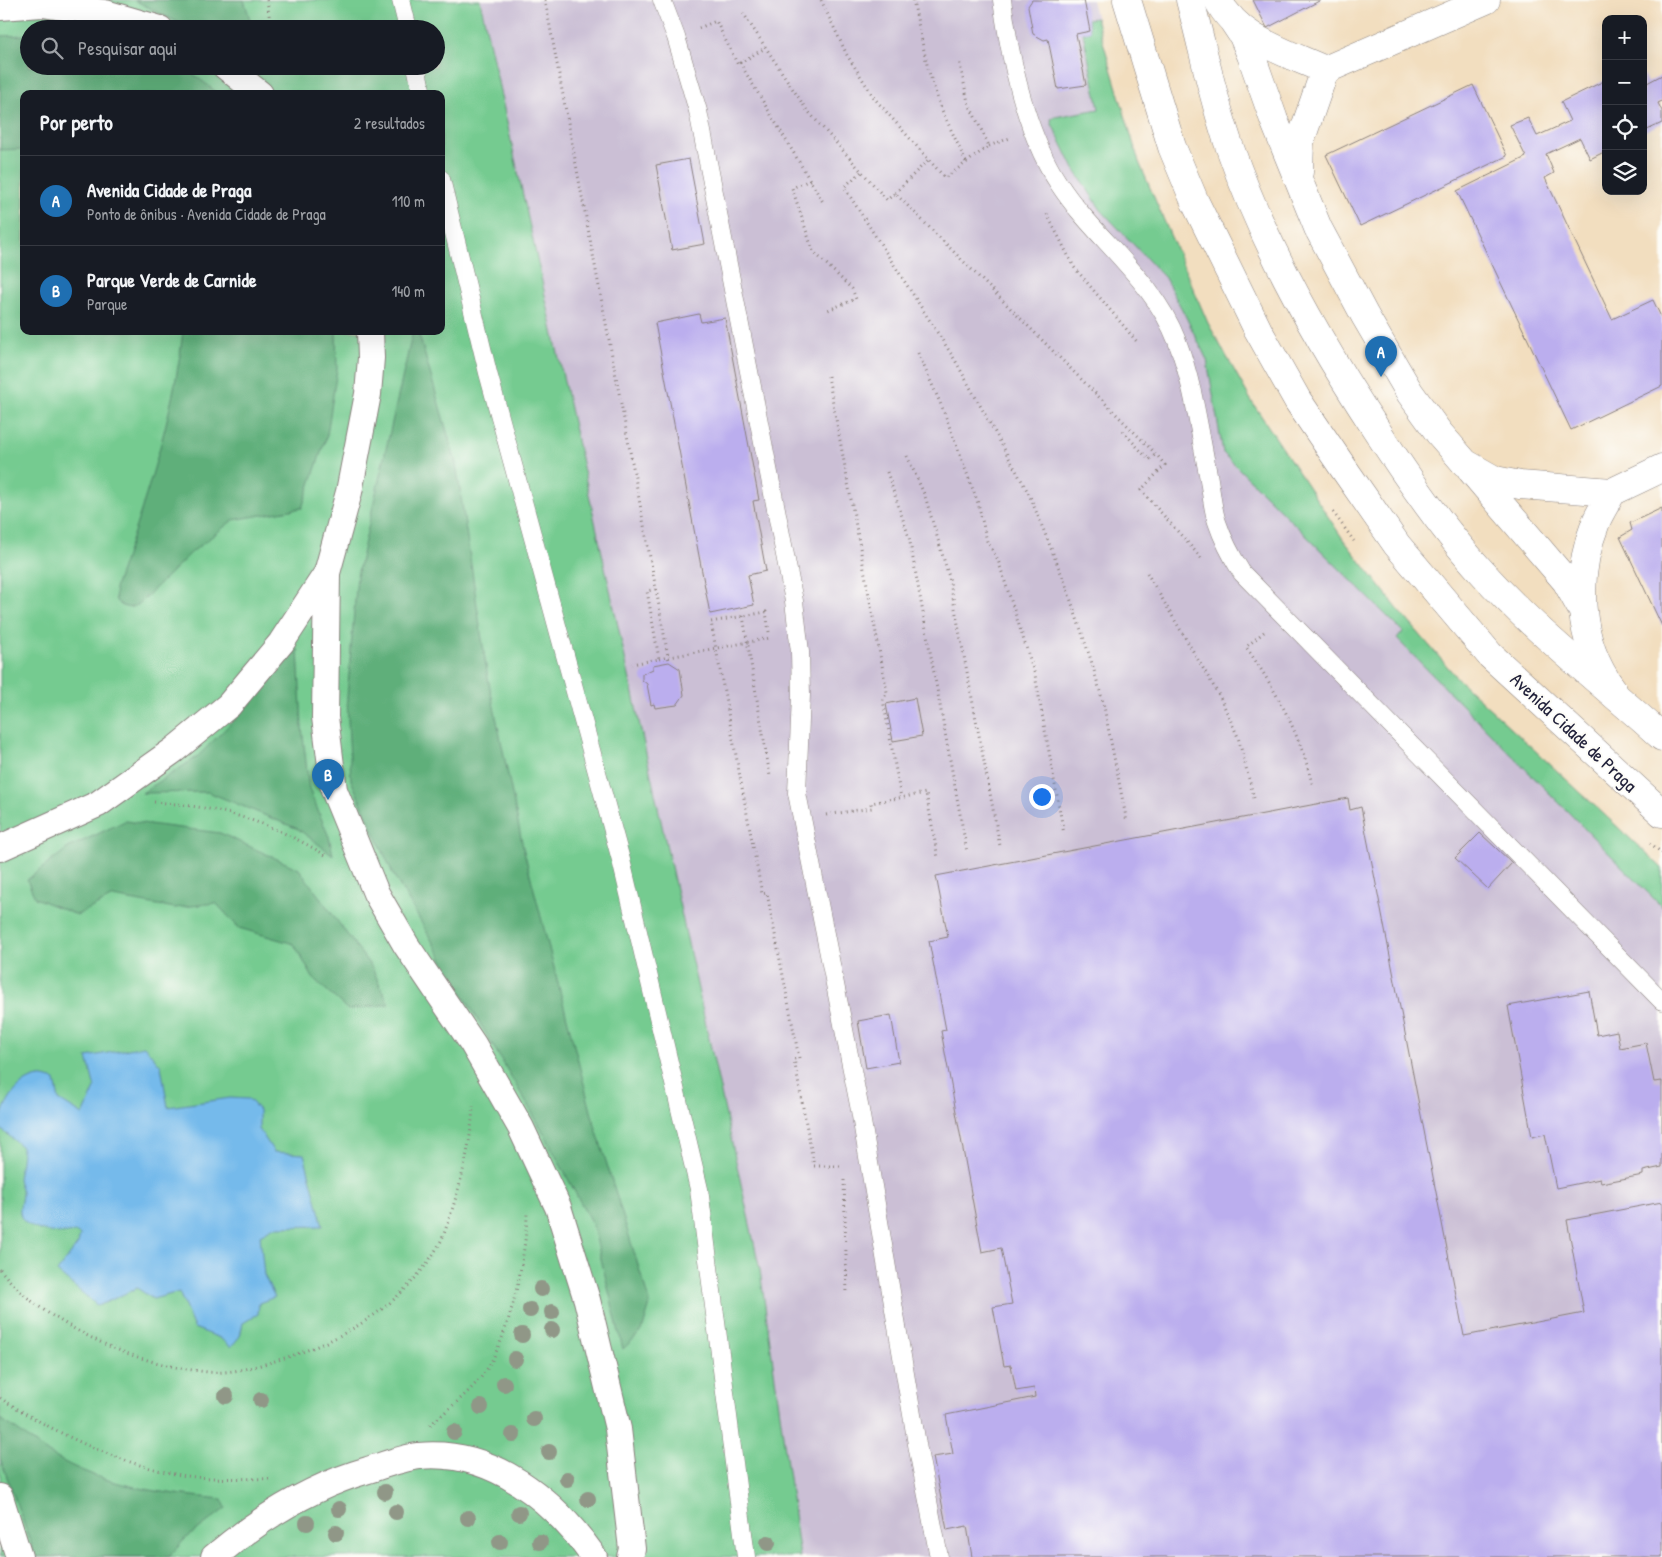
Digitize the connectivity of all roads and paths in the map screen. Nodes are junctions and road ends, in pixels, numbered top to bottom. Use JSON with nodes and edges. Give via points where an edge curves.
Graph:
{"nodes":[{"id":1,"x":267,"y":0,"type":"edge"},
{"id":2,"x":401,"y":0,"type":"edge"},
{"id":3,"x":544,"y":0,"type":"edge"},
{"id":4,"x":662,"y":0,"type":"edge"},
{"id":5,"x":821,"y":0,"type":"edge"},
{"id":6,"x":912,"y":0,"type":"edge"},
{"id":7,"x":1002,"y":0,"type":"edge"},
{"id":8,"x":1127,"y":0,"type":"edge"},
{"id":9,"x":1190,"y":0,"type":"edge"},
{"id":10,"x":1486,"y":0,"type":"edge"},
{"id":11,"x":0,"y":6,"type":"edge"},
{"id":12,"x":1225,"y":9,"type":"edge"},
{"id":13,"x":743,"y":13,"type":"dead end"},
{"id":14,"x":129,"y":20,"type":"edge"},
{"id":15,"x":270,"y":20,"type":"edge"},
{"id":16,"x":406,"y":20,"type":"edge"},
{"id":17,"x":676,"y":37,"type":"junction"},
{"id":18,"x":765,"y":48,"type":"junction"},
{"id":19,"x":959,"y":60,"type":"dead end"},
{"id":20,"x":740,"y":63,"type":"junction"},
{"id":21,"x":1325,"y":70,"type":"junction"},
{"id":22,"x":236,"y":75,"type":"edge"},
{"id":23,"x":418,"y":75,"type":"edge"},
{"id":24,"x":255,"y":90,"type":"edge"},
{"id":25,"x":421,"y":90,"type":"edge"},
{"id":26,"x":1011,"y":138,"type":"dead end"},
{"id":27,"x":989,"y":146,"type":"junction"},
{"id":28,"x":928,"y":160,"type":"junction"},
{"id":29,"x":966,"y":162,"type":"junction"},
{"id":30,"x":861,"y":172,"type":"junction"},
{"id":31,"x":810,"y":180,"type":"junction"},
{"id":32,"x":1301,"y":184,"type":"junction"},
{"id":33,"x":895,"y":193,"type":"junction"},
{"id":34,"x":445,"y":196,"type":"edge"},
{"id":35,"x":823,"y":202,"type":"dead end"},
{"id":36,"x":828,"y":310,"type":"dead end"},
{"id":37,"x":1118,"y":318,"type":"dead end"},
{"id":38,"x":370,"y":335,"type":"edge"},
{"id":39,"x":382,"y":335,"type":"edge"},
{"id":40,"x":1138,"y":343,"type":"dead end"},
{"id":41,"x":918,"y":353,"type":"dead end"},
{"id":42,"x":371,"y":358,"type":"junction"},
{"id":43,"x":828,"y":376,"type":"dead end"},
{"id":44,"x":1123,"y":431,"type":"dead end"},
{"id":45,"x":1156,"y":454,"type":"junction"},
{"id":46,"x":907,"y":456,"type":"dead end"},
{"id":47,"x":1465,"y":463,"type":"junction"},
{"id":48,"x":1662,"y":468,"type":"edge"},
{"id":49,"x":887,"y":472,"type":"dead end"},
{"id":50,"x":1612,"y":492,"type":"junction"},
{"id":51,"x":1208,"y":565,"type":"dead end"},
{"id":52,"x":1147,"y":573,"type":"dead end"},
{"id":53,"x":327,"y":574,"type":"junction"},
{"id":54,"x":656,"y":589,"type":"junction"},
{"id":55,"x":1581,"y":608,"type":"junction"},
{"id":56,"x":1260,"y":624,"type":"dead end"},
{"id":57,"x":1266,"y":630,"type":"junction"},
{"id":58,"x":1271,"y":636,"type":"dead end"},
{"id":59,"x":659,"y":658,"type":"junction"},
{"id":60,"x":669,"y":662,"type":"dead end"},
{"id":61,"x":632,"y":664,"type":"dead end"},
{"id":62,"x":1617,"y":696,"type":"junction"},
{"id":63,"x":1662,"y":737,"type":"edge"},
{"id":64,"x":1313,"y":786,"type":"dead end"},
{"id":65,"x":901,"y":798,"type":"dead end"},
{"id":66,"x":1254,"y":798,"type":"dead end"},
{"id":67,"x":149,"y":801,"type":"dead end"},
{"id":68,"x":1662,"y":813,"type":"edge"},
{"id":69,"x":1127,"y":822,"type":"dead end"},
{"id":70,"x":1064,"y":834,"type":"dead end"},
{"id":71,"x":1000,"y":846,"type":"dead end"},
{"id":72,"x":0,"y":848,"type":"edge"},
{"id":73,"x":967,"y":852,"type":"dead end"},
{"id":74,"x":330,"y":857,"type":"dead end"},
{"id":75,"x":1662,"y":1001,"type":"edge"},
{"id":76,"x":473,"y":1098,"type":"dead end"},
{"id":77,"x":527,"y":1211,"type":"dead end"},
{"id":78,"x":0,"y":1268,"type":"edge"},
{"id":79,"x":848,"y":1294,"type":"dead end"},
{"id":80,"x":0,"y":1398,"type":"edge"},
{"id":81,"x":428,"y":1427,"type":"dead end"},
{"id":82,"x":274,"y":1479,"type":"dead end"},
{"id":83,"x":0,"y":1497,"type":"edge"},
{"id":84,"x":19,"y":1557,"type":"edge"},
{"id":85,"x":214,"y":1557,"type":"edge"},
{"id":86,"x":594,"y":1557,"type":"edge"},
{"id":87,"x":630,"y":1557,"type":"edge"},
{"id":88,"x":746,"y":1557,"type":"edge"},
{"id":89,"x":939,"y":1557,"type":"edge"}],
"edges":[{"from":1,"to":15,"type":"path"},
{"from":2,"to":16,"type":"lane"},
{"from":3,"to":54,"type":"path"},
{"from":4,"to":17,"type":"lane"},
{"from":5,"to":28,"type":"path","via":[[836,35],[862,80]]},
{"from":6,"to":29,"type":"path","via":[[940,106]]},
{"from":7,"to":75,"type":"lane","via":[[1010,53],[1049,166],[1071,200],[1151,294],[1176,340],[1196,411],[1216,521],[1242,573]]},
{"from":8,"to":68,"type":"main road","name":"Avenida Cidade de Praga","via":[[1172,147],[1194,202],[1258,330],[1298,401],[1396,545],[1490,655]]},
{"from":9,"to":62,"type":"main road","via":[[1229,147],[1258,218],[1325,349],[1427,505],[1480,570],[1527,620]]},
{"from":10,"to":21,"type":"main road"},
{"from":11,"to":14,"type":"street","via":[[42,4],[105,13]]},
{"from":12,"to":21,"type":"main road","via":[[1254,37]]},
{"from":12,"to":32,"type":"main road","via":[[1243,36]]},
{"from":13,"to":18,"type":"path"},
{"from":17,"to":20,"type":"path","via":[[716,21],[738,65]]},
{"from":17,"to":89,"type":"lane","via":[[698,111],[794,601],[801,686],[797,793],[860,1110]]},
{"from":18,"to":20,"type":"path"},
{"from":18,"to":30,"type":"path","via":[[806,109]]},
{"from":19,"to":27,"type":"path","via":[[968,102]]},
{"from":20,"to":31,"type":"path"},
{"from":21,"to":32,"type":"main road","via":[[1300,142]]},
{"from":22,"to":24,"type":"street"},
{"from":23,"to":25,"type":"lane"},
{"from":26,"to":27,"type":"path"},
{"from":27,"to":29,"type":"path"},
{"from":28,"to":29,"type":"path","via":[[945,178]]},
{"from":28,"to":33,"type":"path"},
{"from":30,"to":33,"type":"path","via":[[887,200]]},
{"from":30,"to":69,"type":"path","via":[[844,187],[954,360],[1029,494],[1065,583],[1091,660],[1103,702]]},
{"from":31,"to":35,"type":"path"},
{"from":31,"to":36,"type":"path","via":[[792,188],[813,251],[852,289],[856,299]]},
{"from":32,"to":47,"type":"main road","via":[[1318,228],[1370,325],[1410,392]]},
{"from":33,"to":45,"type":"path"},
{"from":34,"to":88,"type":"lane","via":[[488,373],[621,860],[699,1189]]},
{"from":37,"to":40,"type":"path"},
{"from":38,"to":42,"type":"street"},
{"from":39,"to":42,"type":"street"},
{"from":41,"to":70,"type":"path","via":[[978,503],[987,541],[998,560],[1032,665]]},
{"from":42,"to":53,"type":"street","via":[[368,394],[349,492]]},
{"from":43,"to":65,"type":"path","via":[[887,692],[883,700]]},
{"from":44,"to":45,"type":"path","via":[[1149,460]]},
{"from":45,"to":51,"type":"path","via":[[1165,465],[1141,490]]},
{"from":46,"to":71,"type":"path","via":[[925,496],[949,576]]},
{"from":47,"to":50,"type":"main road","via":[[1504,482]]},
{"from":47,"to":55,"type":"main road","via":[[1566,581]]},
{"from":48,"to":50,"type":"main road"},
{"from":49,"to":73,"type":"path","via":[[909,537]]},
{"from":50,"to":55,"type":"main road","via":[[1596,521],[1586,554]]},
{"from":52,"to":66,"type":"path","via":[[1220,697],[1238,737]]},
{"from":53,"to":72,"type":"street","via":[[281,643],[229,705],[174,750],[98,804]]},
{"from":53,"to":87,"type":"street","via":[[325,716],[334,790],[376,893],[406,945],[473,1044],[521,1128],[558,1207],[588,1300],[618,1430],[632,1548]]},
{"from":54,"to":59,"type":"path","via":[[647,591],[647,594]]},
{"from":54,"to":60,"type":"path"},
{"from":55,"to":62,"type":"main road","via":[[1594,660]]},
{"from":56,"to":57,"type":"path"},
{"from":57,"to":58,"type":"path"},
{"from":57,"to":64,"type":"path","via":[[1246,647],[1281,703],[1298,739]]},
{"from":59,"to":61,"type":"path"},
{"from":59,"to":79,"type":"path","bridge":true,"via":[[770,638],[766,612],[711,622],[762,894],[767,894],[799,1058],[794,1060],[814,1166],[843,1165]]},
{"from":62,"to":63,"type":"main road"},
{"from":67,"to":74,"type":"path","via":[[199,805],[248,817],[294,836]]},
{"from":76,"to":78,"type":"path","via":[[472,1130],[458,1192],[442,1240],[420,1272],[391,1304],[341,1337],[297,1355],[250,1368],[210,1372],[118,1351],[74,1329],[38,1305]]},
{"from":77,"to":81,"type":"path","via":[[517,1287],[501,1341],[479,1381]]},
{"from":80,"to":82,"type":"path","via":[[62,1433],[131,1462],[176,1474]]},
{"from":83,"to":84,"type":"street"},
{"from":85,"to":86,"type":"street","via":[[241,1533],[304,1495],[338,1480],[401,1460],[435,1456],[475,1462],[517,1479],[553,1508]]}]}
